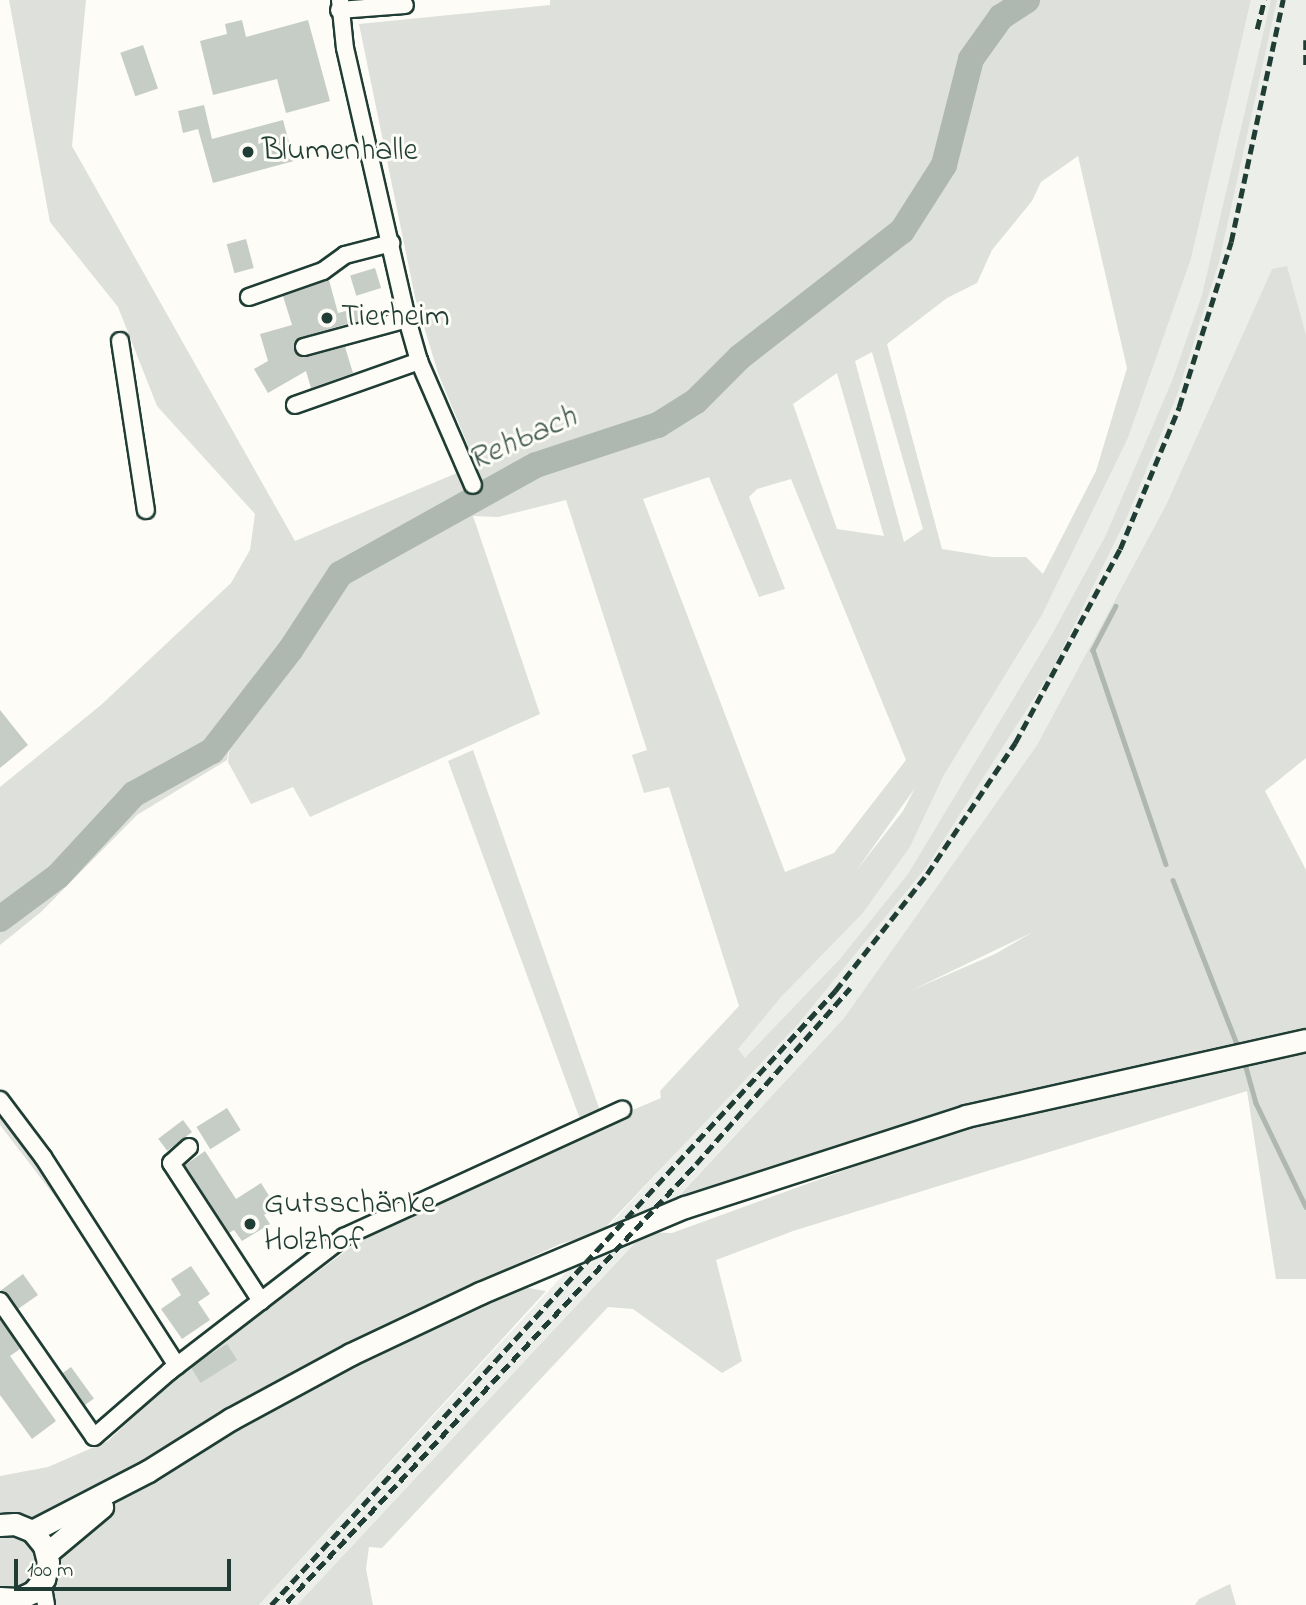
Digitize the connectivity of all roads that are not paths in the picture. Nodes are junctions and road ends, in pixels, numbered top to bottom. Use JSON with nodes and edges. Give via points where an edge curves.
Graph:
{"nodes":[{"id":1,"x":339,"y":5,"type":"edge"},
{"id":2,"x":405,"y":5,"type":"dead end"},
{"id":3,"x":391,"y":243,"type":"junction"},
{"id":4,"x":248,"y":297,"type":"dead end"},
{"id":5,"x":407,"y":319,"type":"junction"},
{"id":6,"x":120,"y":341,"type":"dead end"},
{"id":7,"x":304,"y":347,"type":"dead end"},
{"id":8,"x":419,"y":361,"type":"junction"},
{"id":9,"x":295,"y":405,"type":"dead end"},
{"id":10,"x":473,"y":485,"type":"dead end"},
{"id":11,"x":146,"y":510,"type":"dead end"},
{"id":12,"x":1306,"y":1040,"type":"edge"},
{"id":13,"x":0,"y":1100,"type":"edge"},
{"id":14,"x":622,"y":1110,"type":"dead end"},
{"id":15,"x":189,"y":1147,"type":"dead end"},
{"id":16,"x":0,"y":1301,"type":"edge"},
{"id":17,"x":261,"y":1301,"type":"junction"},
{"id":18,"x":177,"y":1366,"type":"junction"},
{"id":19,"x":148,"y":1471,"type":"junction"},
{"id":20,"x":1,"y":1524,"type":"edge"},
{"id":21,"x":33,"y":1531,"type":"junction"},
{"id":22,"x":47,"y":1553,"type":"junction"},
{"id":23,"x":42,"y":1582,"type":"junction"},
{"id":24,"x":11,"y":1601,"type":"edge"},
{"id":25,"x":46,"y":1605,"type":"edge"}],
"edges":[{"from":1,"to":2,"type":"street"},
{"from":1,"to":3,"type":"street"},
{"from":3,"to":4,"type":"street","via":[[345,255],[323,271]]},
{"from":3,"to":5,"type":"street"},
{"from":5,"to":7,"type":"street"},
{"from":5,"to":8,"type":"street"},
{"from":6,"to":11,"type":"street"},
{"from":8,"to":9,"type":"street"},
{"from":8,"to":10,"type":"street"},
{"from":12,"to":19,"type":"main road","via":[[966,1116],[685,1207],[480,1293],[351,1354],[231,1419]]},
{"from":13,"to":18,"type":"street","via":[[43,1157]]},
{"from":14,"to":17,"type":"street","via":[[344,1237]]},
{"from":15,"to":17,"type":"street","via":[[171,1163]]},
{"from":16,"to":18,"type":"street","via":[[94,1437]]},
{"from":17,"to":18,"type":"street"},
{"from":19,"to":21,"type":"main road"},
{"from":19,"to":22,"type":"main road"},
{"from":20,"to":21,"type":"main road"},
{"from":21,"to":22,"type":"main road"},
{"from":22,"to":23,"type":"main road"},
{"from":23,"to":24,"type":"main road","via":[[30,1594]]},
{"from":23,"to":25,"type":"street"}]}
